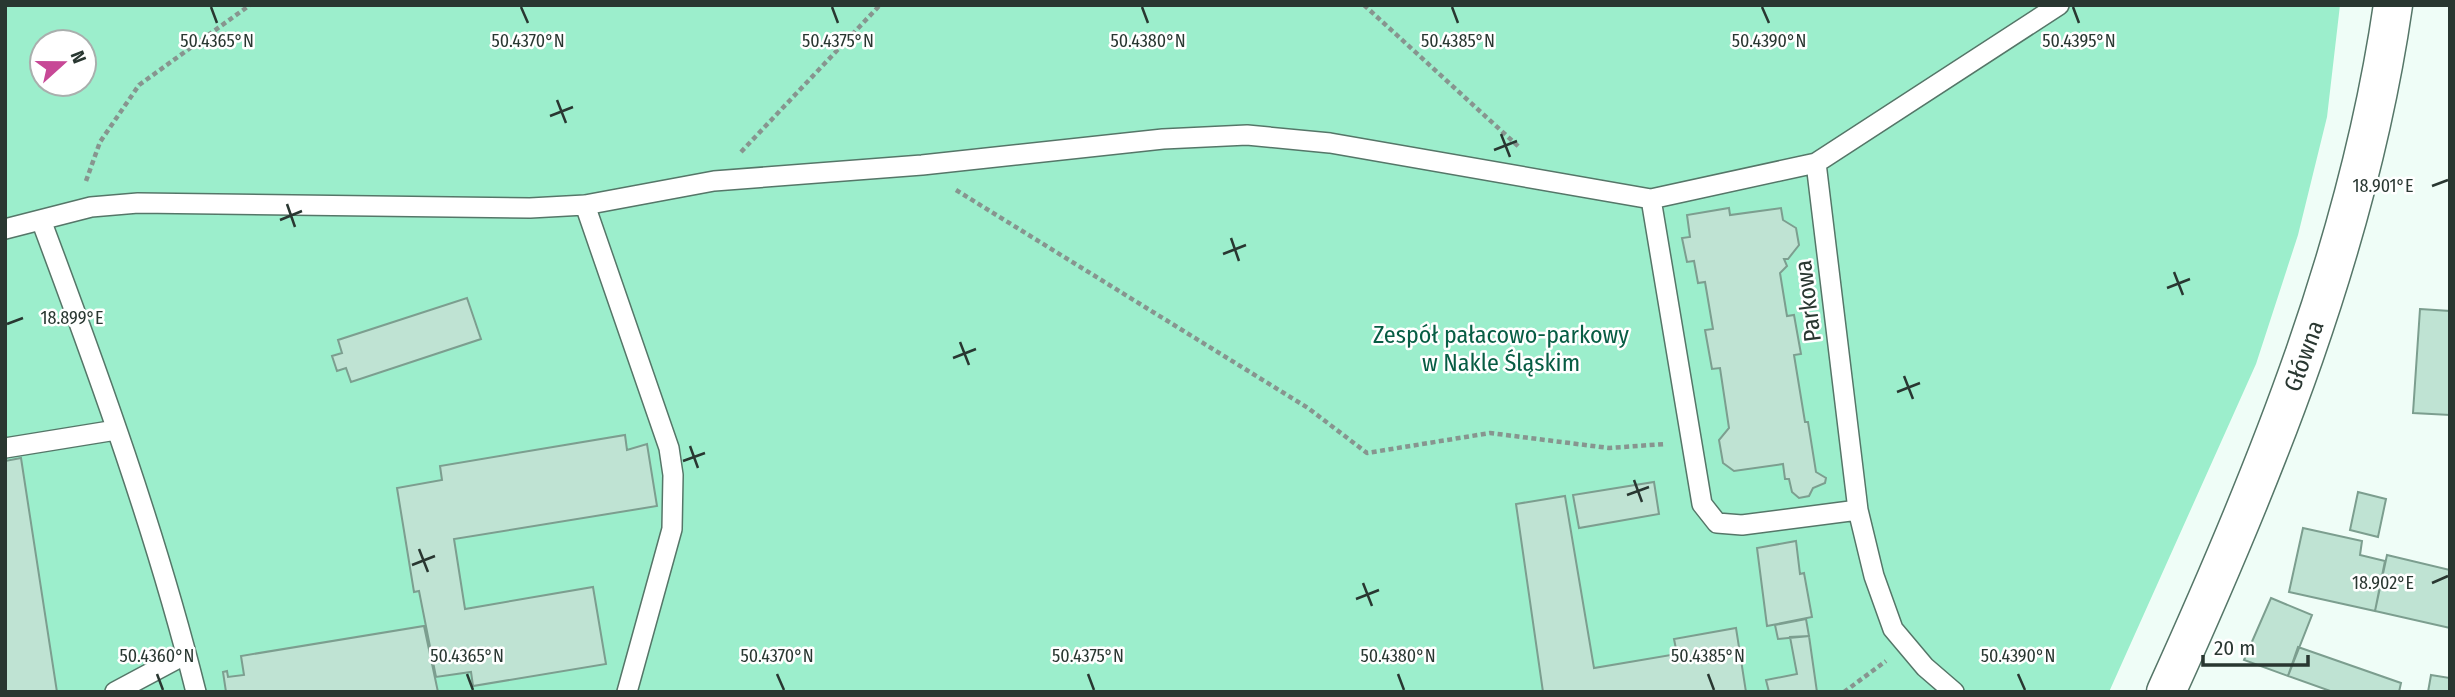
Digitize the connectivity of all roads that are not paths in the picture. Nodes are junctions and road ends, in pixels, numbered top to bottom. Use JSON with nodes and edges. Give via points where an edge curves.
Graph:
{"nodes":[{"id":1,"x":2059,"y":5,"type":"edge"},
{"id":2,"x":2393,"y":5,"type":"edge"},
{"id":3,"x":1816,"y":163,"type":"junction"},
{"id":4,"x":1651,"y":199,"type":"junction"},
{"id":5,"x":585,"y":205,"type":"junction"},
{"id":6,"x":41,"y":220,"type":"junction"},
{"id":7,"x":5,"y":229,"type":"edge"},
{"id":8,"x":116,"y":430,"type":"junction"},
{"id":9,"x":5,"y":448,"type":"edge"},
{"id":10,"x":1858,"y":510,"type":"junction"},
{"id":11,"x":186,"y":654,"type":"junction"},
{"id":12,"x":115,"y":692,"type":"edge"},
{"id":13,"x":196,"y":692,"type":"edge"},
{"id":14,"x":627,"y":692,"type":"edge"},
{"id":15,"x":1954,"y":692,"type":"edge"},
{"id":16,"x":2166,"y":692,"type":"edge"}],
"edges":[{"from":1,"to":3,"type":"lane"},
{"from":2,"to":16,"type":"main road","name":"Główna","via":[[2350,208],[2312,334],[2269,451]]},
{"from":3,"to":4,"type":"lane"},
{"from":3,"to":10,"type":"lane","name":"Parkowa"},
{"from":4,"to":5,"type":"lane","via":[[1330,143],[1247,135],[714,181]]},
{"from":4,"to":10,"type":"lane","via":[[1702,504],[1717,523],[1742,525]]},
{"from":5,"to":6,"type":"lane","via":[[138,203]]},
{"from":5,"to":14,"type":"lane","via":[[669,448],[673,475],[672,529]]},
{"from":6,"to":7,"type":"lane"},
{"from":6,"to":8,"type":"lane"},
{"from":8,"to":9,"type":"lane"},
{"from":8,"to":11,"type":"lane"},
{"from":10,"to":15,"type":"lane","name":"Parkowa","via":[[1893,629]]},
{"from":11,"to":12,"type":"lane"},
{"from":11,"to":13,"type":"lane"}]}
